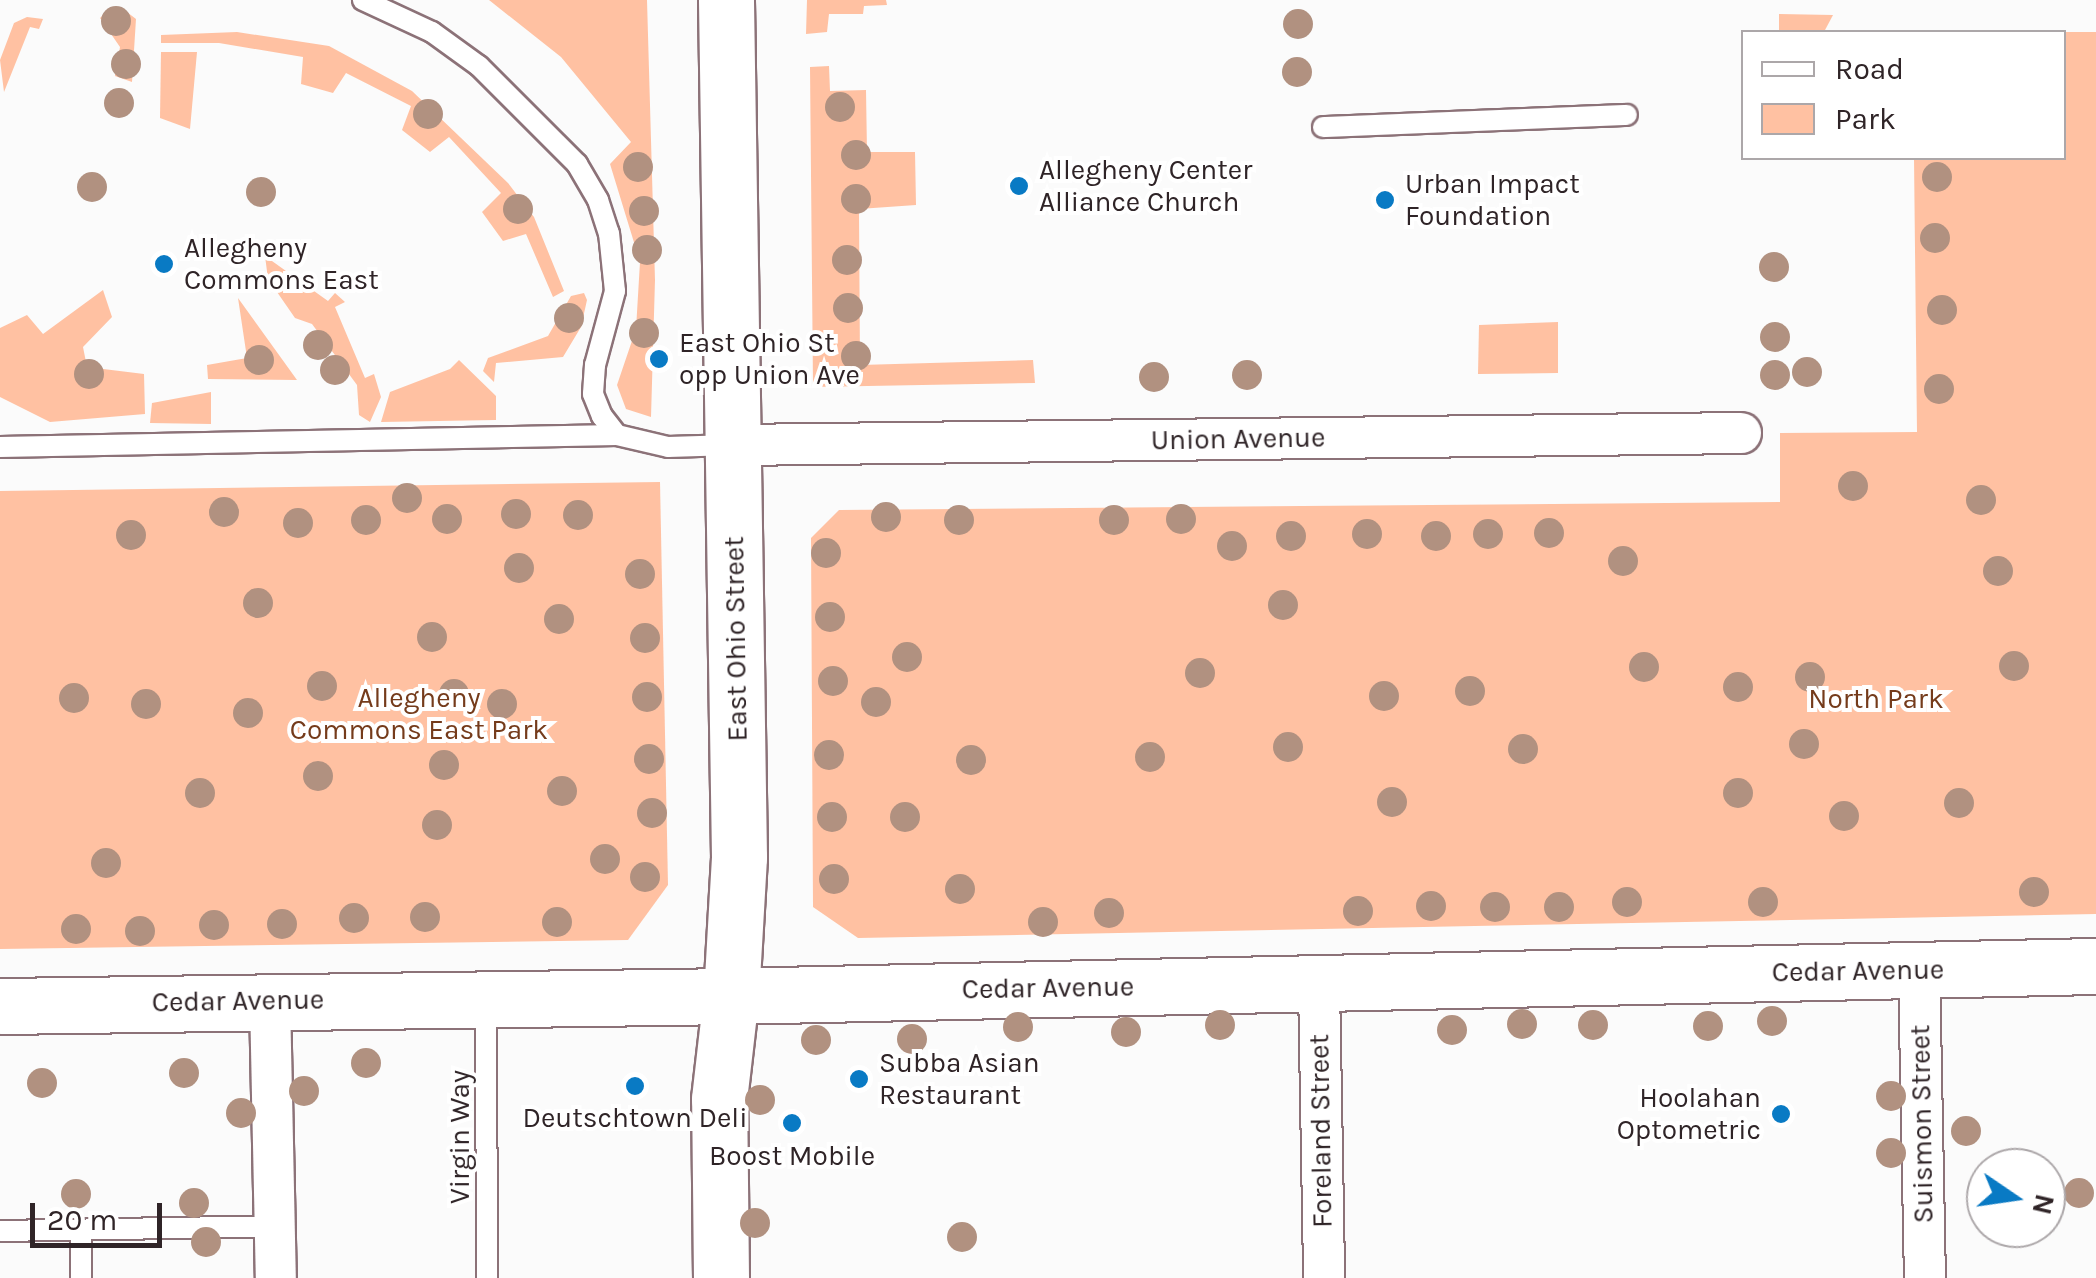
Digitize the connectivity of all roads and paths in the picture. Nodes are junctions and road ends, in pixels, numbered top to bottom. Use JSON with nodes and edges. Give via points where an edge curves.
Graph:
{"nodes":[{"id":1,"x":363,"y":0,"type":"edge"},
{"id":2,"x":726,"y":0,"type":"edge"},
{"id":3,"x":1627,"y":115,"type":"dead end"},
{"id":4,"x":1323,"y":127,"type":"dead end"},
{"id":5,"x":1741,"y":433,"type":"dead end"},
{"id":6,"x":618,"y":434,"type":"junction"},
{"id":7,"x":734,"y":445,"type":"junction"},
{"id":8,"x":0,"y":446,"type":"edge"},
{"id":9,"x":2096,"y":966,"type":"edge"},
{"id":10,"x":1919,"y":969,"type":"junction"},
{"id":11,"x":1319,"y":984,"type":"junction"},
{"id":12,"x":486,"y":996,"type":"junction"},
{"id":13,"x":731,"y":996,"type":"junction"},
{"id":14,"x":270,"y":1000,"type":"junction"},
{"id":15,"x":0,"y":1006,"type":"edge"},
{"id":16,"x":275,"y":1226,"type":"junction"},
{"id":17,"x":81,"y":1229,"type":"junction"},
{"id":18,"x":0,"y":1231,"type":"edge"},
{"id":19,"x":82,"y":1278,"type":"edge"},
{"id":20,"x":276,"y":1278,"type":"edge"},
{"id":21,"x":487,"y":1278,"type":"edge"},
{"id":22,"x":721,"y":1278,"type":"edge"},
{"id":23,"x":1324,"y":1278,"type":"edge"},
{"id":24,"x":1925,"y":1278,"type":"edge"}],
"edges":[{"from":1,"to":6,"type":"lane","via":[[432,32],[479,66],[577,164],[608,233],[616,291],[593,394]]},
{"from":2,"to":7,"type":"street","name":"East Ohio Street"},
{"from":3,"to":4,"type":"lane"},
{"from":5,"to":7,"type":"street","name":"Union Avenue"},
{"from":6,"to":7,"type":"lane","via":[[668,447]]},
{"from":6,"to":8,"type":"lane"},
{"from":7,"to":13,"type":"street","name":"East Ohio Street","via":[[739,857]]},
{"from":9,"to":10,"type":"street","name":"Cedar Avenue"},
{"from":10,"to":11,"type":"street","name":"Cedar Avenue"},
{"from":10,"to":24,"type":"street","name":"Suismon Street"},
{"from":11,"to":13,"type":"street","name":"Cedar Avenue"},
{"from":11,"to":23,"type":"street","name":"Foreland Street"},
{"from":12,"to":13,"type":"street","name":"Cedar Avenue"},
{"from":12,"to":14,"type":"street","name":"Cedar Avenue"},
{"from":12,"to":21,"type":"lane","name":"Virgin Way"},
{"from":13,"to":22,"type":"street","name":"East Ohio Street","via":[[720,1099]]},
{"from":14,"to":15,"type":"street","name":"Cedar Avenue"},
{"from":14,"to":16,"type":"street"},
{"from":16,"to":17,"type":"lane"},
{"from":16,"to":20,"type":"street"},
{"from":17,"to":18,"type":"lane"},
{"from":17,"to":19,"type":"lane"}]}
